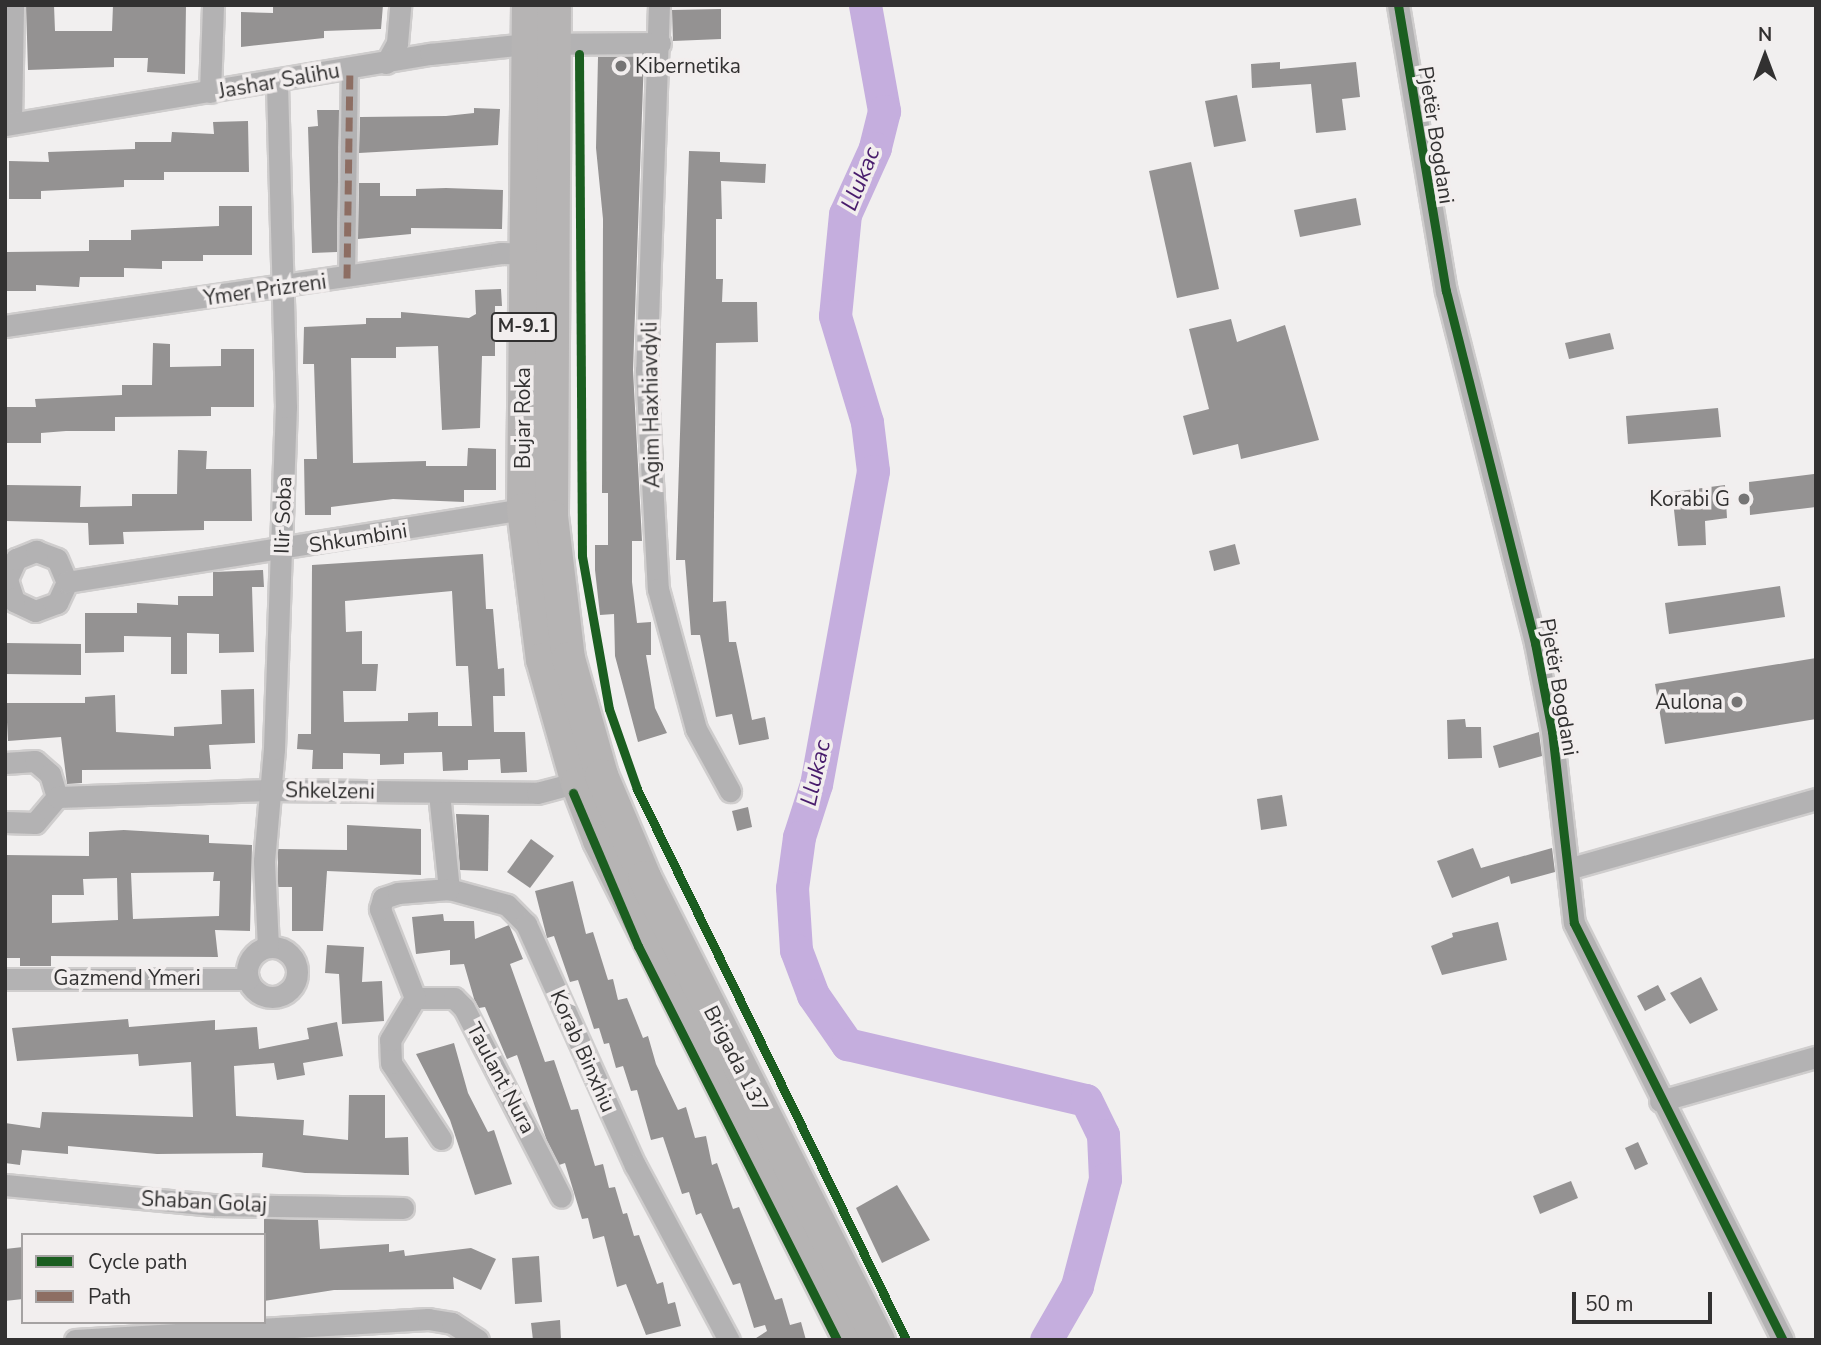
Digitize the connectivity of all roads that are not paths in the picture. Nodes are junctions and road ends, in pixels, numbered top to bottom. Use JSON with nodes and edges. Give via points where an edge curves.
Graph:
{"nodes":[{"id":1,"x":12,"y":5,"type":"edge"},
{"id":2,"x":213,"y":5,"type":"edge"},
{"id":3,"x":400,"y":5,"type":"edge"},
{"id":4,"x":528,"y":5,"type":"edge"},
{"id":5,"x":554,"y":5,"type":"edge"},
{"id":6,"x":659,"y":5,"type":"edge"},
{"id":7,"x":1398,"y":5,"type":"edge"},
{"id":8,"x":660,"y":43,"type":"junction"},
{"id":9,"x":541,"y":44,"type":"junction"},
{"id":10,"x":386,"y":62,"type":"junction"},
{"id":11,"x":350,"y":68,"type":"junction"},
{"id":12,"x":277,"y":82,"type":"junction"},
{"id":13,"x":210,"y":92,"type":"junction"},
{"id":14,"x":8,"y":124,"type":"edge"},
{"id":15,"x":525,"y":254,"type":"junction"},
{"id":16,"x":347,"y":278,"type":"junction"},
{"id":17,"x":282,"y":287,"type":"junction"},
{"id":18,"x":5,"y":326,"type":"edge"},
{"id":19,"x":523,"y":509,"type":"junction"},
{"id":20,"x":282,"y":550,"type":"junction"},
{"id":21,"x":67,"y":582,"type":"dead end"},
{"id":22,"x":5,"y":762,"type":"edge"},
{"id":23,"x":589,"y":779,"type":"junction"},
{"id":24,"x":270,"y":790,"type":"junction"},
{"id":25,"x":730,"y":791,"type":"dead end"},
{"id":26,"x":439,"y":793,"type":"junction"},
{"id":27,"x":57,"y":797,"type":"junction"},
{"id":28,"x":1816,"y":799,"type":"edge"},
{"id":29,"x":5,"y":821,"type":"edge"},
{"id":30,"x":1571,"y":868,"type":"junction"},
{"id":31,"x":449,"y":889,"type":"junction"},
{"id":32,"x":268,"y":947,"type":"junction"},
{"id":33,"x":5,"y":979,"type":"edge"},
{"id":34,"x":248,"y":979,"type":"junction"},
{"id":35,"x":415,"y":998,"type":"junction"},
{"id":36,"x":1816,"y":1057,"type":"edge"},
{"id":37,"x":1660,"y":1101,"type":"junction"},
{"id":38,"x":441,"y":1139,"type":"dead end"},
{"id":39,"x":5,"y":1185,"type":"edge"},
{"id":40,"x":561,"y":1197,"type":"dead end"},
{"id":41,"x":403,"y":1208,"type":"dead end"},
{"id":42,"x":75,"y":1340,"type":"edge"},
{"id":43,"x":478,"y":1340,"type":"edge"},
{"id":44,"x":729,"y":1340,"type":"edge"},
{"id":45,"x":850,"y":1340,"type":"edge"},
{"id":46,"x":878,"y":1340,"type":"edge"},
{"id":47,"x":1783,"y":1340,"type":"edge"}],
"edges":[{"from":1,"to":14,"type":"street"},
{"from":2,"to":13,"type":"street"},
{"from":3,"to":10,"type":"street","via":[[397,43]]},
{"from":4,"to":9,"type":"main road","name":"Bujar Roka","number":"M-9.1"},
{"from":5,"to":9,"type":"main road","name":"Bujar Roka","number":"M-9.1"},
{"from":6,"to":8,"type":"street","name":"Agim Haxhiavdyli"},
{"from":7,"to":30,"type":"street","name":"Pjetër Bogdani","via":[[1446,291],[1535,643]]},
{"from":8,"to":9,"type":"street"},
{"from":8,"to":25,"type":"street","name":"Agim Haxhiavdyli","via":[[646,370],[658,589],[696,729]]},
{"from":9,"to":10,"type":"street","name":"Jashar Salihu"},
{"from":9,"to":15,"type":"main road","name":"Bujar Roka","number":"M-9.1"},
{"from":9,"to":23,"type":"main road","name":"Bujar Roka","number":"M-9.1","via":[[551,516],[568,659]]},
{"from":10,"to":11,"type":"street","name":"Jashar Salihu"},
{"from":11,"to":12,"type":"street","name":"Jashar Salihu"},
{"from":11,"to":16,"type":"street"},
{"from":12,"to":13,"type":"street","name":"Jashar Salihu"},
{"from":12,"to":17,"type":"street","name":"Ilir Soba"},
{"from":13,"to":14,"type":"street","name":"Jashar Salihu"},
{"from":15,"to":16,"type":"street","name":"Ymer Prizreni","via":[[500,253]]},
{"from":15,"to":19,"type":"main road","name":"Bujar Roka","number":"M-9.1"},
{"from":16,"to":17,"type":"street","name":"Ymer Prizreni"},
{"from":17,"to":18,"type":"street","name":"Ymer Prizreni"},
{"from":17,"to":20,"type":"street","name":"Ilir Soba"},
{"from":19,"to":20,"type":"street","name":"Shkumbini"},
{"from":19,"to":23,"type":"main road","name":"Bujar Roka","number":"M-9.1","via":[[542,659]]},
{"from":20,"to":21,"type":"street","name":"Shkumbini"},
{"from":20,"to":24,"type":"street","name":"Ilir Soba"},
{"from":22,"to":27,"type":"street","via":[[35,761],[50,775]]},
{"from":23,"to":26,"type":"street","name":"Shkelzeni","via":[[537,793]]},
{"from":23,"to":45,"type":"main road","name":"Brigada 137","number":"M-9.1","via":[[617,879]]},
{"from":23,"to":46,"type":"main road","name":"Brigada 137","number":"M-9.1","via":[[644,877]]},
{"from":24,"to":26,"type":"street","name":"Shkelzeni"},
{"from":24,"to":27,"type":"street","name":"Shkelzeni"},
{"from":24,"to":32,"type":"street","name":"Ilir Soba","via":[[264,861]]},
{"from":26,"to":31,"type":"street"},
{"from":27,"to":29,"type":"street","via":[[35,823]]},
{"from":28,"to":30,"type":"street"},
{"from":30,"to":37,"type":"street","name":"Pjetër Bogdani","via":[[1574,923]]},
{"from":31,"to":35,"type":"street","via":[[383,898],[380,909]]},
{"from":31,"to":44,"type":"street","name":"Korab Binxhiu","via":[[507,905],[526,924],[635,1165]]},
{"from":32,"to":34,"type":"street","via":[[251,957]]},
{"from":32,"to":34,"type":"street","via":[[283,949],[294,960],[294,984],[283,994],[268,997]]},
{"from":33,"to":34,"type":"street","name":"Gazmend Ymeri"},
{"from":35,"to":38,"type":"street","via":[[388,1048],[391,1063]]},
{"from":35,"to":40,"type":"street","name":"Taulant Nura","via":[[454,998],[464,1008]]},
{"from":36,"to":37,"type":"street"},
{"from":37,"to":47,"type":"street","name":"Pjetër Bogdani"},
{"from":39,"to":41,"type":"street","name":"Shaban Golaj","via":[[214,1205]]},
{"from":42,"to":43,"type":"street","via":[[428,1318],[452,1323]]}]}
